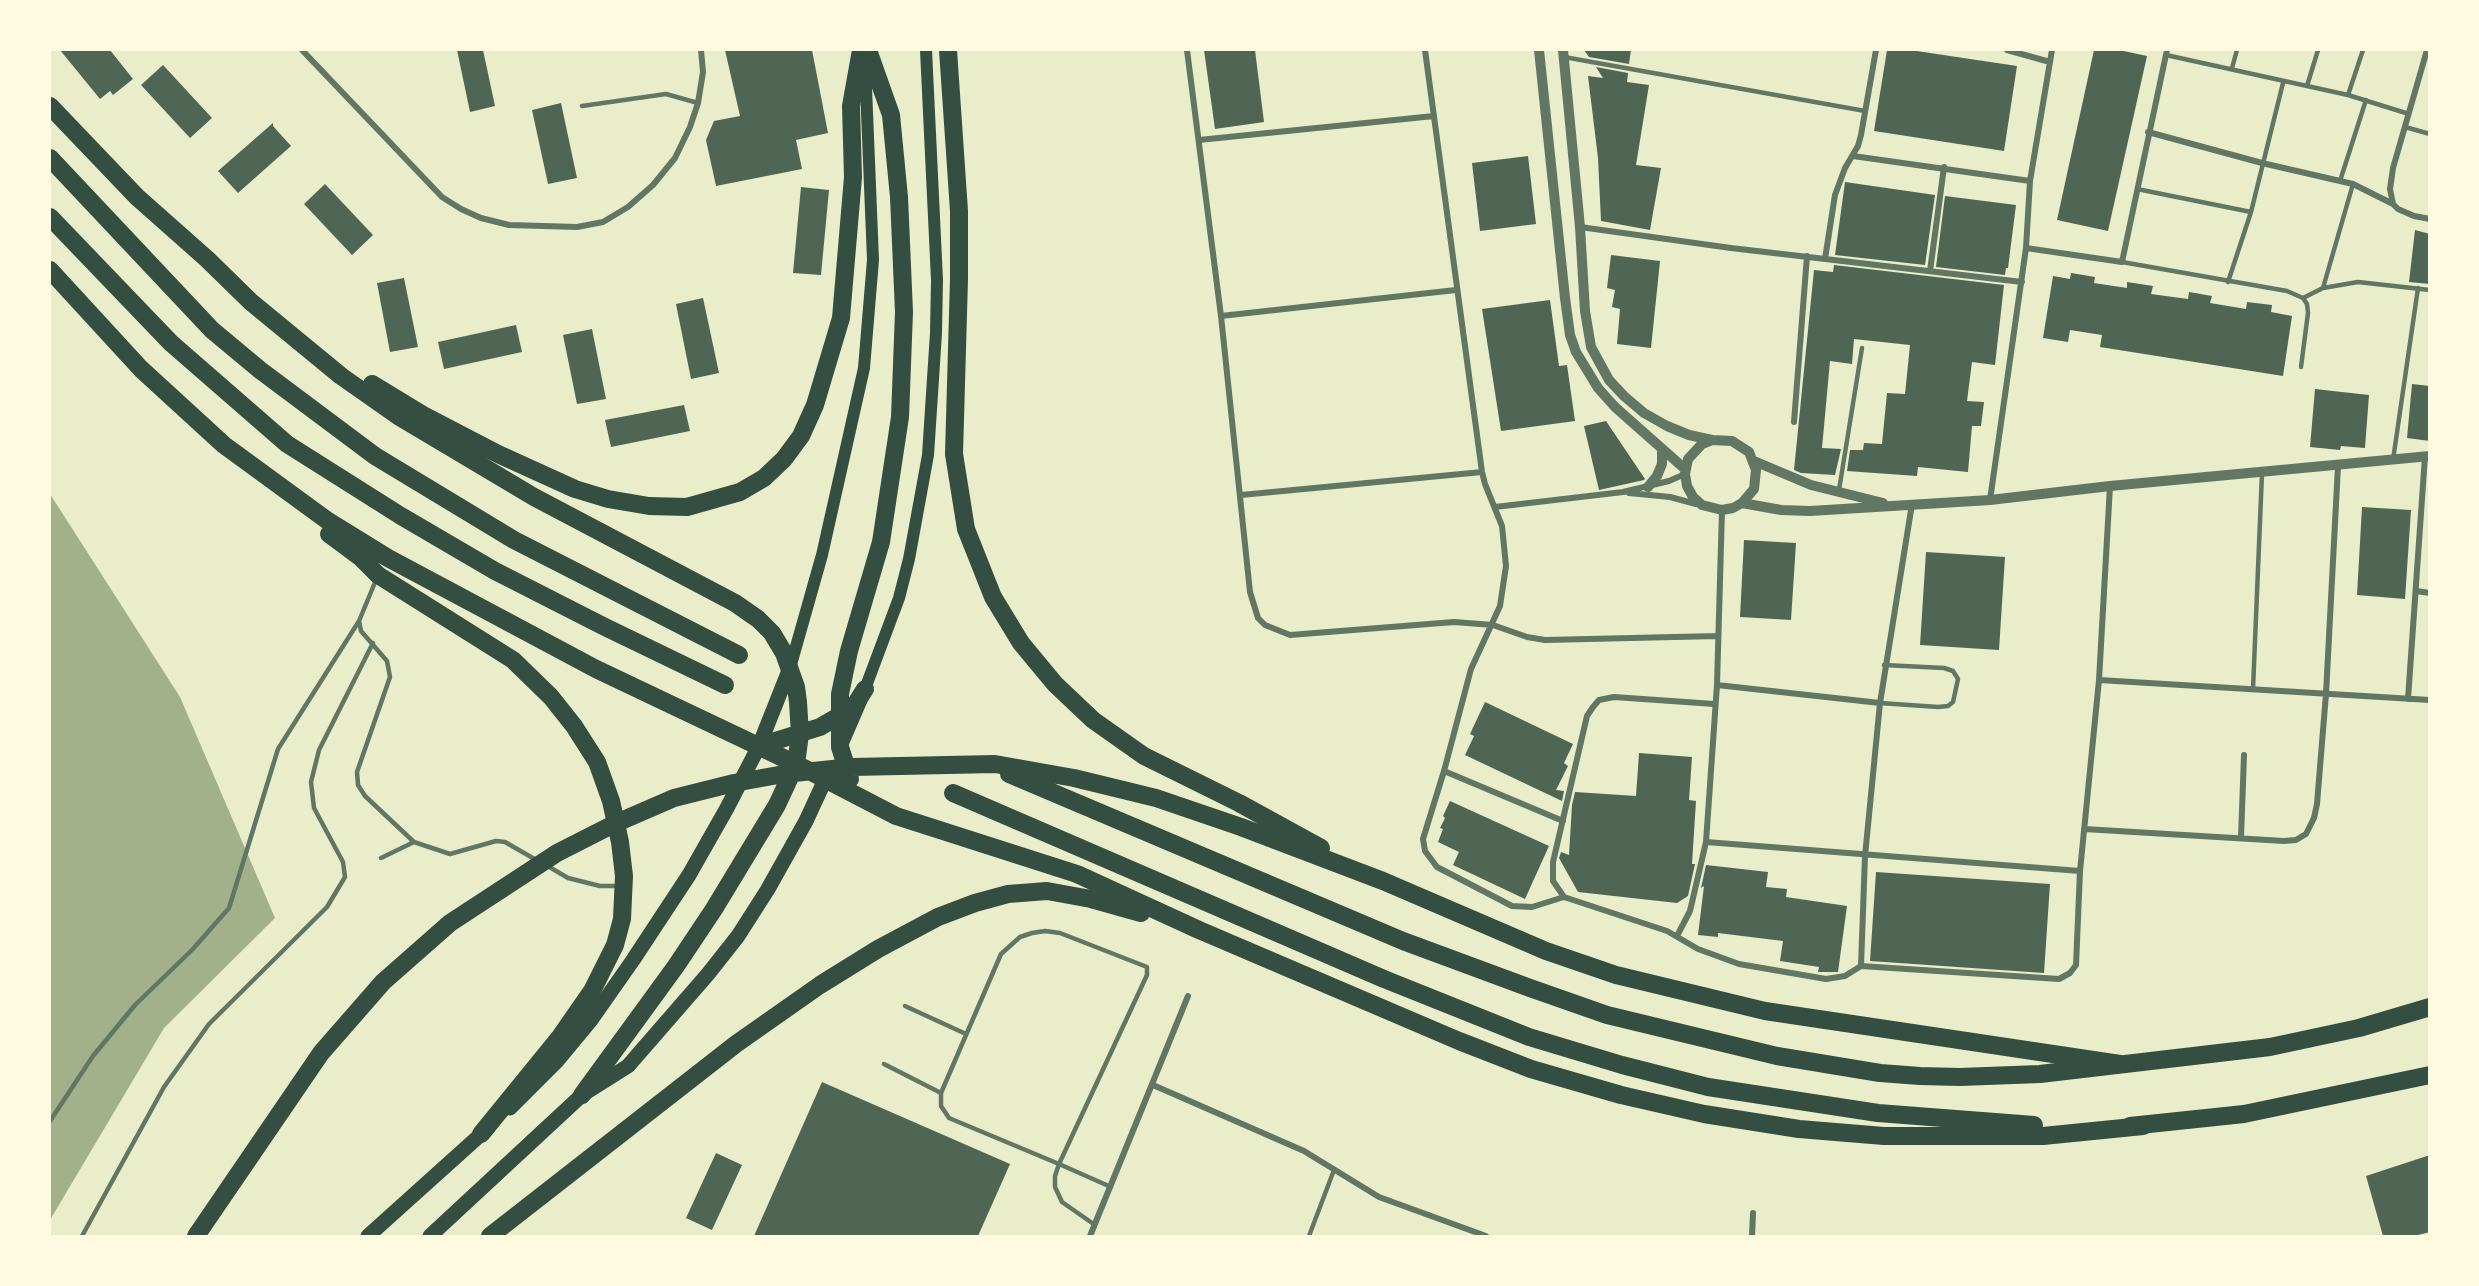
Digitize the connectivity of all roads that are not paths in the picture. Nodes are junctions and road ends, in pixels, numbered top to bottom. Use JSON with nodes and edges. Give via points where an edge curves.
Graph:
{"nodes":[{"id":1,"x":302,"y":50,"type":"edge"},
{"id":2,"x":701,"y":50,"type":"edge"},
{"id":3,"x":864,"y":50,"type":"edge"},
{"id":4,"x":926,"y":50,"type":"edge"},
{"id":5,"x":948,"y":50,"type":"edge"},
{"id":6,"x":1187,"y":50,"type":"edge"},
{"id":7,"x":1425,"y":50,"type":"edge"},
{"id":8,"x":1539,"y":50,"type":"edge"},
{"id":9,"x":1876,"y":50,"type":"edge"},
{"id":10,"x":2007,"y":50,"type":"edge"},
{"id":11,"x":2052,"y":50,"type":"edge"},
{"id":12,"x":2237,"y":50,"type":"edge"},
{"id":13,"x":2318,"y":50,"type":"edge"},
{"id":14,"x":2363,"y":50,"type":"edge"},
{"id":15,"x":2427,"y":50,"type":"edge"},
{"id":16,"x":2166,"y":52,"type":"edge"},
{"id":17,"x":1564,"y":53,"type":"edge"},
{"id":18,"x":2427,"y":59,"type":"edge"},
{"id":19,"x":2050,"y":62,"type":"junction"},
{"id":20,"x":2232,"y":69,"type":"junction"},
{"id":21,"x":2283,"y":83,"type":"junction"},
{"id":22,"x":2307,"y":86,"type":"junction"},
{"id":23,"x":2348,"y":95,"type":"junction"},
{"id":24,"x":2366,"y":100,"type":"junction"},
{"id":25,"x":698,"y":103,"type":"junction"},
{"id":26,"x":50,"y":106,"type":"edge"},
{"id":27,"x":582,"y":106,"type":"dead end"},
{"id":28,"x":1865,"y":111,"type":"junction"},
{"id":29,"x":2409,"y":114,"type":"junction"},
{"id":30,"x":1434,"y":116,"type":"junction"},
{"id":31,"x":2405,"y":127,"type":"junction"},
{"id":32,"x":2148,"y":132,"type":"junction"},
{"id":33,"x":2430,"y":134,"type":"edge"},
{"id":34,"x":1199,"y":140,"type":"junction"},
{"id":35,"x":1853,"y":156,"type":"junction"},
{"id":36,"x":50,"y":158,"type":"edge"},
{"id":37,"x":2262,"y":163,"type":"junction"},
{"id":38,"x":1944,"y":167,"type":"junction"},
{"id":39,"x":2030,"y":181,"type":"junction"},
{"id":40,"x":2340,"y":181,"type":"junction"},
{"id":41,"x":2353,"y":184,"type":"junction"},
{"id":42,"x":2137,"y":189,"type":"junction"},
{"id":43,"x":2393,"y":204,"type":"junction"},
{"id":44,"x":2251,"y":212,"type":"junction"},
{"id":45,"x":50,"y":218,"type":"edge"},
{"id":46,"x":2430,"y":219,"type":"edge"},
{"id":47,"x":1580,"y":227,"type":"junction"},
{"id":48,"x":2026,"y":248,"type":"junction"},
{"id":49,"x":1807,"y":256,"type":"junction"},
{"id":50,"x":1825,"y":259,"type":"junction"},
{"id":51,"x":2122,"y":262,"type":"junction"},
{"id":52,"x":50,"y":270,"type":"edge"},
{"id":53,"x":1930,"y":271,"type":"junction"},
{"id":54,"x":2022,"y":282,"type":"junction"},
{"id":55,"x":2228,"y":282,"type":"junction"},
{"id":56,"x":2323,"y":288,"type":"junction"},
{"id":57,"x":2418,"y":288,"type":"junction"},
{"id":58,"x":1456,"y":290,"type":"junction"},
{"id":59,"x":2430,"y":290,"type":"edge"},
{"id":60,"x":2303,"y":298,"type":"junction"},
{"id":61,"x":1221,"y":316,"type":"junction"},
{"id":62,"x":287,"y":333,"type":"junction"},
{"id":63,"x":1862,"y":348,"type":"dead end"},
{"id":64,"x":1598,"y":362,"type":"junction"},
{"id":65,"x":2301,"y":367,"type":"dead end"},
{"id":66,"x":1584,"y":368,"type":"junction"},
{"id":67,"x":1794,"y":422,"type":"dead end"},
{"id":68,"x":1712,"y":440,"type":"junction"},
{"id":69,"x":1662,"y":450,"type":"junction"},
{"id":70,"x":2427,"y":456,"type":"edge"},
{"id":71,"x":1754,"y":461,"type":"junction"},
{"id":72,"x":2392,"y":461,"type":"junction"},
{"id":73,"x":2338,"y":466,"type":"junction"},
{"id":74,"x":2262,"y":471,"type":"junction"},
{"id":75,"x":1482,"y":472,"type":"junction"},
{"id":76,"x":1685,"y":472,"type":"junction"},
{"id":77,"x":265,"y":476,"type":"junction"},
{"id":78,"x":2110,"y":486,"type":"junction"},
{"id":79,"x":1648,"y":487,"type":"junction"},
{"id":80,"x":1623,"y":492,"type":"junction"},
{"id":81,"x":1838,"y":493,"type":"junction"},
{"id":82,"x":1241,"y":495,"type":"junction"},
{"id":83,"x":1990,"y":500,"type":"junction"},
{"id":84,"x":1742,"y":503,"type":"junction"},
{"id":85,"x":1912,"y":503,"type":"junction"},
{"id":86,"x":1893,"y":504,"type":"junction"},
{"id":87,"x":1702,"y":505,"type":"junction"},
{"id":88,"x":1495,"y":507,"type":"junction"},
{"id":89,"x":1722,"y":510,"type":"junction"},
{"id":90,"x":378,"y":575,"type":"junction"},
{"id":91,"x":2416,"y":591,"type":"junction"},
{"id":92,"x":2430,"y":592,"type":"edge"},
{"id":93,"x":358,"y":621,"type":"junction"},
{"id":94,"x":1493,"y":625,"type":"junction"},
{"id":95,"x":1718,"y":636,"type":"junction"},
{"id":96,"x":373,"y":643,"type":"junction"},
{"id":97,"x":739,"y":655,"type":"dead end"},
{"id":98,"x":1884,"y":665,"type":"junction"},
{"id":99,"x":790,"y":668,"type":"junction"},
{"id":100,"x":2098,"y":680,"type":"junction"},
{"id":101,"x":725,"y":685,"type":"dead end"},
{"id":102,"x":1717,"y":685,"type":"junction"},
{"id":103,"x":865,"y":689,"type":"junction"},
{"id":104,"x":2253,"y":689,"type":"junction"},
{"id":105,"x":2326,"y":694,"type":"junction"},
{"id":106,"x":2408,"y":699,"type":"junction"},
{"id":107,"x":2430,"y":700,"type":"edge"},
{"id":108,"x":1880,"y":703,"type":"junction"},
{"id":109,"x":1714,"y":704,"type":"junction"},
{"id":110,"x":839,"y":716,"type":"junction"},
{"id":111,"x":800,"y":734,"type":"junction"},
{"id":112,"x":759,"y":746,"type":"junction"},
{"id":113,"x":840,"y":747,"type":"junction"},
{"id":114,"x":2244,"y":755,"type":"dead end"},
{"id":115,"x":969,"y":757,"type":"dead end"},
{"id":116,"x":796,"y":764,"type":"junction"},
{"id":117,"x":1444,"y":771,"type":"junction"},
{"id":118,"x":825,"y":778,"type":"junction"},
{"id":119,"x":855,"y":793,"type":"junction"},
{"id":120,"x":952,"y":793,"type":"dead end"},
{"id":121,"x":1563,"y":821,"type":"junction"},
{"id":122,"x":2084,"y":829,"type":"junction"},
{"id":123,"x":2241,"y":838,"type":"junction"},
{"id":124,"x":414,"y":842,"type":"junction"},
{"id":125,"x":1706,"y":842,"type":"junction"},
{"id":126,"x":1865,"y":856,"type":"junction"},
{"id":127,"x":381,"y":858,"type":"dead end"},
{"id":128,"x":2080,"y":871,"type":"junction"},
{"id":129,"x":1383,"y":881,"type":"junction"},
{"id":130,"x":623,"y":886,"type":"junction"},
{"id":131,"x":1564,"y":897,"type":"junction"},
{"id":132,"x":1199,"y":930,"type":"junction"},
{"id":133,"x":1677,"y":936,"type":"junction"},
{"id":134,"x":1861,"y":966,"type":"junction"},
{"id":135,"x":1188,"y":996,"type":"dead end"},
{"id":136,"x":905,"y":1006,"type":"dead end"},
{"id":137,"x":2430,"y":1007,"type":"edge"},
{"id":138,"x":966,"y":1034,"type":"junction"},
{"id":139,"x":884,"y":1064,"type":"dead end"},
{"id":140,"x":2120,"y":1064,"type":"junction"},
{"id":141,"x":2430,"y":1075,"type":"edge"},
{"id":142,"x":1153,"y":1085,"type":"junction"},
{"id":143,"x":941,"y":1093,"type":"junction"},
{"id":144,"x":582,"y":1095,"type":"junction"},
{"id":145,"x":50,"y":1121,"type":"edge"},
{"id":146,"x":2143,"y":1126,"type":"junction"},
{"id":147,"x":481,"y":1134,"type":"junction"},
{"id":148,"x":1059,"y":1164,"type":"junction"},
{"id":149,"x":1334,"y":1170,"type":"junction"},
{"id":150,"x":1111,"y":1187,"type":"junction"},
{"id":151,"x":1753,"y":1213,"type":"dead end"},
{"id":152,"x":1095,"y":1225,"type":"junction"},
{"id":153,"x":82,"y":1236,"type":"edge"},
{"id":154,"x":196,"y":1236,"type":"edge"},
{"id":155,"x":368,"y":1236,"type":"edge"},
{"id":156,"x":430,"y":1236,"type":"edge"},
{"id":157,"x":490,"y":1236,"type":"edge"},
{"id":158,"x":1090,"y":1236,"type":"edge"},
{"id":159,"x":1309,"y":1236,"type":"edge"},
{"id":160,"x":1486,"y":1236,"type":"edge"},
{"id":161,"x":1752,"y":1236,"type":"edge"}],
"edges":[{"from":1,"to":25,"type":"street","via":[[442,197],[481,218],[509,225],[577,227],[603,222],[628,207],[675,158]]},
{"from":2,"to":25,"type":"street","via":[[703,72]]},
{"from":3,"to":62,"type":"highway","via":[[851,106],[853,177],[841,318],[828,366],[801,436],[764,478],[740,492],[687,507],[649,506],[574,489],[423,415]]},
{"from":3,"to":99,"type":"main road","via":[[873,260],[864,369],[832,515]]},
{"from":3,"to":110,"type":"highway","via":[[891,116],[904,312],[900,417],[881,542],[843,672]]},
{"from":4,"to":103,"type":"main road","via":[[937,280],[928,455],[899,598]]},
{"from":5,"to":129,"type":"highway","via":[[959,211],[954,454],[966,529],[993,597],[1021,643],[1055,684],[1094,720],[1144,756]]},
{"from":6,"to":34,"type":"street"},
{"from":7,"to":30,"type":"street"},
{"from":8,"to":66,"type":"street","via":[[1570,335]]},
{"from":9,"to":28,"type":"street"},
{"from":10,"to":19,"type":"street"},
{"from":11,"to":19,"type":"street"},
{"from":12,"to":20,"type":"lane"},
{"from":13,"to":22,"type":"lane"},
{"from":14,"to":23,"type":"lane"},
{"from":15,"to":18,"type":"street"},
{"from":16,"to":20,"type":"lane"},
{"from":16,"to":32,"type":"street"},
{"from":17,"to":28,"type":"lane"},
{"from":17,"to":47,"type":"street"},
{"from":18,"to":29,"type":"street"},
{"from":19,"to":39,"type":"street"},
{"from":20,"to":21,"type":"lane"},
{"from":21,"to":22,"type":"lane"},
{"from":21,"to":37,"type":"lane"},
{"from":22,"to":23,"type":"lane"},
{"from":23,"to":24,"type":"lane"},
{"from":24,"to":29,"type":"lane"},
{"from":24,"to":40,"type":"lane"},
{"from":25,"to":27,"type":"lane","via":[[666,94]]},
{"from":26,"to":62,"type":"highway","via":[[137,197]]},
{"from":28,"to":35,"type":"street"},
{"from":29,"to":31,"type":"street"},
{"from":30,"to":34,"type":"street"},
{"from":30,"to":58,"type":"street"},
{"from":31,"to":33,"type":"lane"},
{"from":31,"to":43,"type":"street","via":[[2393,168]]},
{"from":32,"to":37,"type":"street"},
{"from":32,"to":42,"type":"street"},
{"from":34,"to":61,"type":"street"},
{"from":35,"to":38,"type":"street"},
{"from":35,"to":50,"type":"street","via":[[1835,195]]},
{"from":36,"to":97,"type":"highway","via":[[212,330],[375,456],[514,540]]},
{"from":37,"to":40,"type":"street"},
{"from":37,"to":44,"type":"lane"},
{"from":38,"to":39,"type":"street"},
{"from":38,"to":53,"type":"street"},
{"from":39,"to":48,"type":"street"},
{"from":40,"to":41,"type":"street"},
{"from":41,"to":43,"type":"street"},
{"from":41,"to":56,"type":"lane"},
{"from":42,"to":44,"type":"lane"},
{"from":42,"to":51,"type":"street"},
{"from":43,"to":46,"type":"street","via":[[2405,213]]},
{"from":44,"to":55,"type":"lane"},
{"from":45,"to":101,"type":"highway","via":[[171,343],[287,444],[495,571]]},
{"from":47,"to":49,"type":"street"},
{"from":47,"to":64,"type":"street","via":[[1585,311],[1591,347]]},
{"from":48,"to":51,"type":"street"},
{"from":48,"to":54,"type":"street"},
{"from":49,"to":50,"type":"street"},
{"from":49,"to":67,"type":"street"},
{"from":50,"to":53,"type":"street"},
{"from":51,"to":55,"type":"lane"},
{"from":52,"to":77,"type":"highway","via":[[141,369],[224,445]]},
{"from":53,"to":54,"type":"street"},
{"from":54,"to":83,"type":"street"},
{"from":55,"to":60,"type":"lane","via":[[2286,291]]},
{"from":56,"to":57,"type":"lane","via":[[2358,282]]},
{"from":56,"to":60,"type":"lane"},
{"from":57,"to":59,"type":"lane"},
{"from":57,"to":72,"type":"lane"},
{"from":58,"to":61,"type":"street"},
{"from":58,"to":75,"type":"street"},
{"from":60,"to":65,"type":"lane","via":[[2308,313]]},
{"from":61,"to":82,"type":"street"},
{"from":62,"to":99,"type":"highway","via":[[341,376],[458,453],[735,603],[772,633]]},
{"from":63,"to":81,"type":"lane"},
{"from":64,"to":66,"type":"street"},
{"from":64,"to":68,"type":"street","via":[[1624,396],[1644,413],[1667,426]]},
{"from":66,"to":69,"type":"street","via":[[1615,407]]},
{"from":68,"to":71,"type":"street","via":[[1732,441],[1749,452]]},
{"from":68,"to":76,"type":"street","via":[[1694,450]]},
{"from":69,"to":76,"type":"street"},
{"from":69,"to":79,"type":"street","via":[[1662,464]]},
{"from":70,"to":72,"type":"street"},
{"from":70,"to":91,"type":"street"},
{"from":71,"to":81,"type":"street"},
{"from":71,"to":84,"type":"street","via":[[1754,489]]},
{"from":72,"to":73,"type":"street"},
{"from":73,"to":74,"type":"street"},
{"from":73,"to":105,"type":"street"},
{"from":74,"to":78,"type":"street"},
{"from":74,"to":104,"type":"lane"},
{"from":75,"to":82,"type":"street"},
{"from":75,"to":88,"type":"street"},
{"from":76,"to":79,"type":"street","via":[[1669,482]]},
{"from":76,"to":87,"type":"street","via":[[1687,486]]},
{"from":77,"to":90,"type":"highway"},
{"from":77,"to":112,"type":"highway","via":[[348,534],[480,608],[606,674]]},
{"from":78,"to":83,"type":"street"},
{"from":78,"to":100,"type":"street"},
{"from":79,"to":80,"type":"street"},
{"from":80,"to":87,"type":"street"},
{"from":80,"to":88,"type":"street"},
{"from":81,"to":86,"type":"street"},
{"from":82,"to":94,"type":"street","via":[[1252,603],[1265,625],[1290,634],[1454,622]]},
{"from":83,"to":85,"type":"street"},
{"from":84,"to":86,"type":"street","via":[[1810,511]]},
{"from":84,"to":89,"type":"street"},
{"from":85,"to":86,"type":"street"},
{"from":85,"to":98,"type":"street"},
{"from":87,"to":89,"type":"street"},
{"from":88,"to":94,"type":"street","via":[[1506,546],[1506,566]]},
{"from":89,"to":95,"type":"street"},
{"from":90,"to":93,"type":"lane"},
{"from":90,"to":130,"type":"highway","via":[[513,660],[574,726],[611,801],[620,842]]},
{"from":91,"to":92,"type":"street"},
{"from":91,"to":106,"type":"street"},
{"from":93,"to":96,"type":"lane"},
{"from":93,"to":145,"type":"lane","via":[[278,749],[229,908],[135,1005],[93,1056]]},
{"from":94,"to":95,"type":"street","via":[[1545,640]]},
{"from":94,"to":117,"type":"street","via":[[1471,669]]},
{"from":95,"to":102,"type":"street"},
{"from":96,"to":124,"type":"lane","via":[[387,661],[390,677],[361,756],[358,784],[365,796]]},
{"from":96,"to":153,"type":"lane","via":[[320,750],[310,782],[314,808],[343,862],[345,877],[327,907],[209,1024],[164,1087]]},
{"from":98,"to":108,"type":"street"},
{"from":98,"to":108,"type":"lane","via":[[1944,668],[1953,671],[1958,679],[1953,702],[1948,706]]},
{"from":99,"to":111,"type":"highway","via":[[796,687]]},
{"from":99,"to":112,"type":"main road"},
{"from":100,"to":104,"type":"street"},
{"from":100,"to":122,"type":"street"},
{"from":102,"to":108,"type":"street"},
{"from":102,"to":109,"type":"street"},
{"from":103,"to":110,"type":"highway","via":[[853,708]]},
{"from":103,"to":113,"type":"main road"},
{"from":104,"to":105,"type":"street"},
{"from":105,"to":106,"type":"street"},
{"from":105,"to":123,"type":"street","via":[[2312,825],[2296,840]]},
{"from":106,"to":107,"type":"street"},
{"from":108,"to":126,"type":"street"},
{"from":109,"to":121,"type":"street","via":[[1608,697],[1599,700],[1587,716]]},
{"from":109,"to":125,"type":"street"},
{"from":110,"to":111,"type":"highway"},
{"from":110,"to":113,"type":"highway"},
{"from":111,"to":112,"type":"highway"},
{"from":111,"to":116,"type":"highway"},
{"from":112,"to":116,"type":"highway"},
{"from":112,"to":147,"type":"main road","via":[[705,846],[591,1020],[525,1095]]},
{"from":113,"to":118,"type":"main road"},
{"from":113,"to":119,"type":"highway"},
{"from":114,"to":123,"type":"street"},
{"from":115,"to":140,"type":"highway","via":[[1402,941],[1607,1015],[1777,1056],[1880,1072],[2000,1077]]},
{"from":116,"to":118,"type":"highway"},
{"from":116,"to":144,"type":"highway","via":[[777,805],[714,909]]},
{"from":117,"to":121,"type":"street"},
{"from":117,"to":131,"type":"street","via":[[1423,839],[1430,860],[1512,906],[1532,908]]},
{"from":118,"to":119,"type":"highway"},
{"from":118,"to":144,"type":"main road","via":[[806,821],[738,936],[628,1066]]},
{"from":119,"to":132,"type":"highway","via":[[896,816],[1077,874]]},
{"from":120,"to":146,"type":"highway","via":[[1433,999],[1529,1037],[1622,1065],[1708,1087],[1878,1113],[2039,1126]]},
{"from":121,"to":131,"type":"street","via":[[1553,862],[1553,880]]},
{"from":122,"to":123,"type":"street"},
{"from":122,"to":128,"type":"street"},
{"from":124,"to":127,"type":"lane"},
{"from":124,"to":130,"type":"lane","via":[[450,854],[505,842],[568,878],[600,886]]},
{"from":125,"to":126,"type":"street"},
{"from":125,"to":133,"type":"street","via":[[1690,911]]},
{"from":126,"to":128,"type":"street"},
{"from":126,"to":134,"type":"street"},
{"from":128,"to":134,"type":"street","via":[[2076,965],[2059,979]]},
{"from":129,"to":140,"type":"highway","via":[[1546,951],[1688,994],[1765,1011]]},
{"from":129,"to":154,"type":"highway","via":[[1156,798],[995,764],[852,767],[784,774],[674,798],[557,853],[450,923],[383,982],[321,1053]]},
{"from":130,"to":147,"type":"highway","via":[[622,919],[615,945],[592,991]]},
{"from":131,"to":133,"type":"street"},
{"from":132,"to":146,"type":"highway","via":[[1530,1069],[1704,1114],[1799,1129],[1884,1136],[2043,1136]]},
{"from":132,"to":157,"type":"highway","via":[[1091,899],[1047,891],[1008,894],[938,917],[820,985],[736,1044]]},
{"from":133,"to":134,"type":"street","via":[[1698,949],[1739,964],[1826,979],[1845,976]]},
{"from":135,"to":142,"type":"street"},
{"from":136,"to":138,"type":"lane"},
{"from":137,"to":140,"type":"highway","via":[[2359,1028],[2270,1047]]},
{"from":138,"to":143,"type":"lane"},
{"from":138,"to":148,"type":"lane","via":[[1000,954],[1020,937],[1045,931],[1060,933],[1147,967],[1147,975]]},
{"from":139,"to":143,"type":"lane"},
{"from":141,"to":146,"type":"highway","via":[[2244,1114]]},
{"from":142,"to":149,"type":"street","via":[[1304,1151]]},
{"from":142,"to":150,"type":"street"},
{"from":143,"to":148,"type":"lane","via":[[941,1106],[949,1118]]},
{"from":144,"to":156,"type":"main road"},
{"from":147,"to":155,"type":"main road"},
{"from":148,"to":150,"type":"lane"},
{"from":148,"to":152,"type":"lane","via":[[1055,1176],[1057,1194],[1062,1202]]},
{"from":149,"to":159,"type":"lane"},
{"from":149,"to":160,"type":"street","via":[[1379,1197]]},
{"from":150,"to":152,"type":"street"},
{"from":151,"to":161,"type":"street"},
{"from":152,"to":158,"type":"street"}]}
